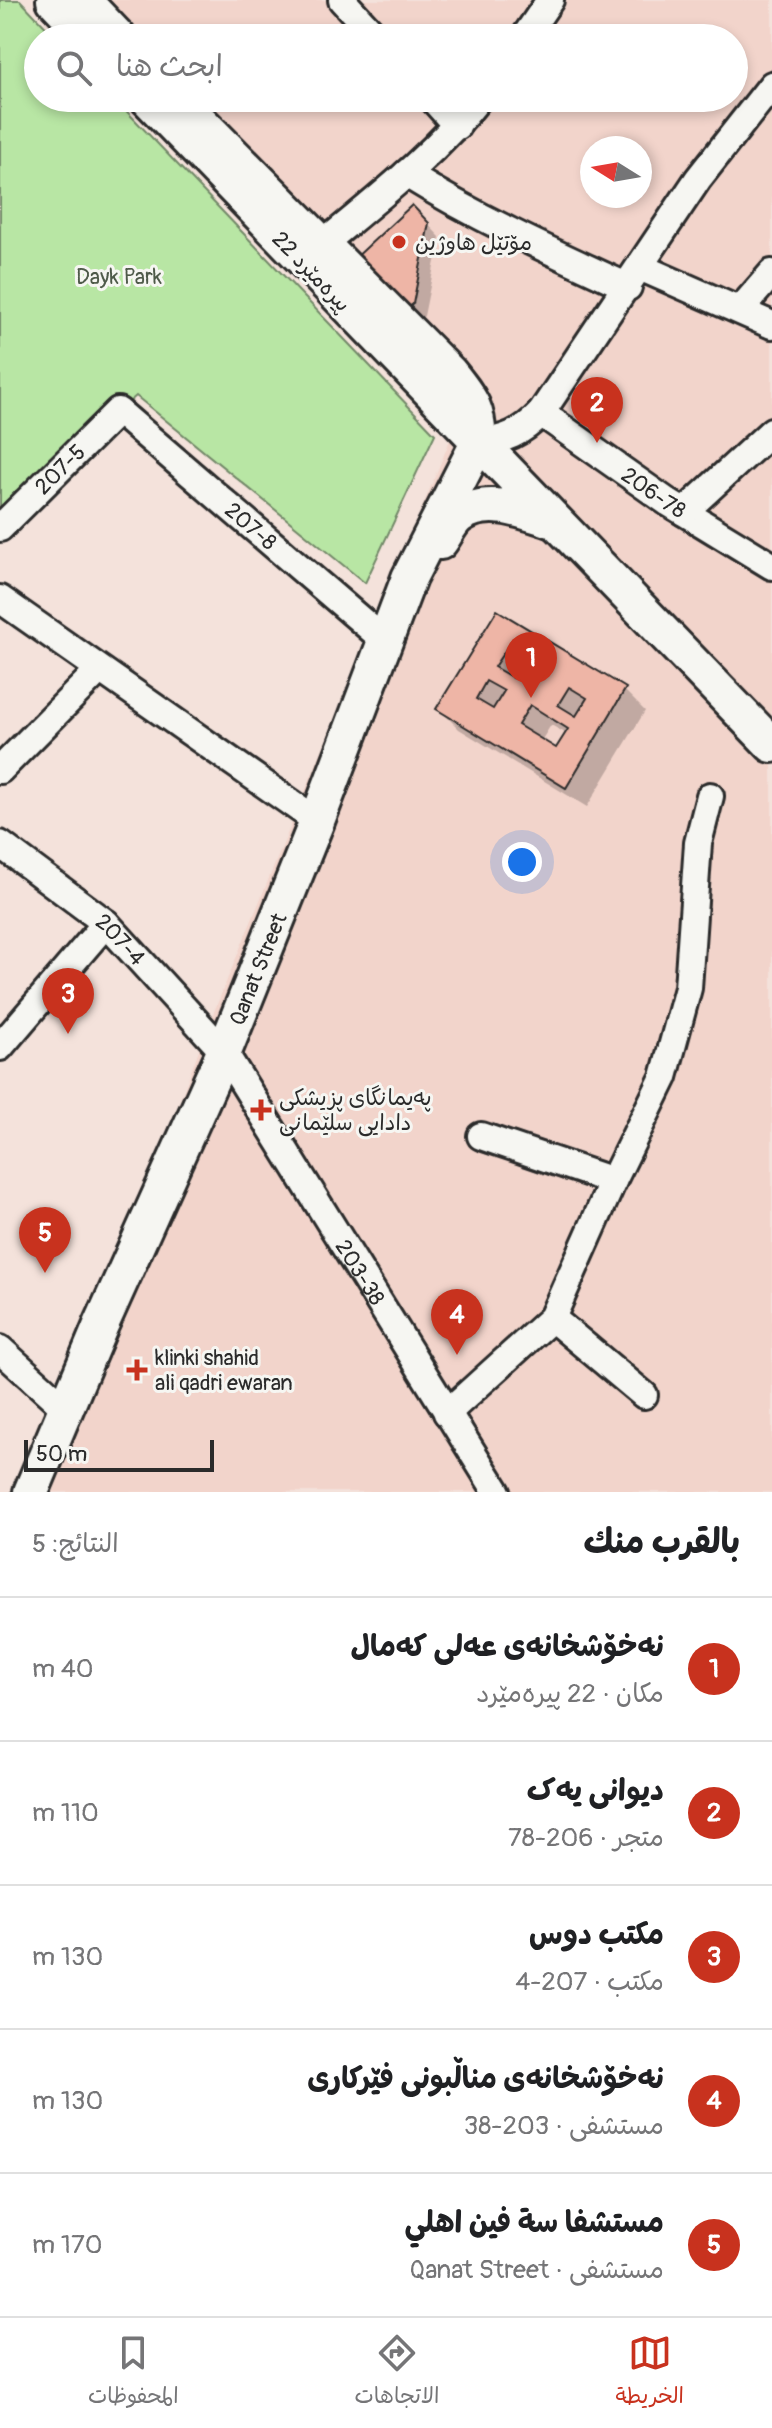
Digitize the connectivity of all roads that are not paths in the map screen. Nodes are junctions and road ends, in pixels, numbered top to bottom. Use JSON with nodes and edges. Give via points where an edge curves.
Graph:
{"nodes":[{"id":1,"x":54,"y":0,"type":"edge"},
{"id":2,"x":83,"y":0,"type":"edge"},
{"id":3,"x":342,"y":0,"type":"edge"},
{"id":4,"x":550,"y":0,"type":"edge"},
{"id":5,"x":77,"y":24,"type":"edge"},
{"id":6,"x":106,"y":24,"type":"edge"},
{"id":7,"x":364,"y":24,"type":"edge"},
{"id":8,"x":534,"y":24,"type":"edge"},
{"id":9,"x":772,"y":85,"type":"edge"},
{"id":10,"x":160,"y":112,"type":"edge"},
{"id":11,"x":191,"y":112,"type":"edge"},
{"id":12,"x":444,"y":112,"type":"edge"},
{"id":13,"x":468,"y":112,"type":"edge"},
{"id":14,"x":457,"y":126,"type":"junction"},
{"id":15,"x":406,"y":174,"type":"junction"},
{"id":16,"x":322,"y":245,"type":"junction"},
{"id":17,"x":772,"y":273,"type":"edge"},
{"id":18,"x":634,"y":277,"type":"junction"},
{"id":19,"x":740,"y":310,"type":"junction"},
{"id":20,"x":772,"y":325,"type":"edge"},
{"id":21,"x":118,"y":411,"type":"joint"},
{"id":22,"x":541,"y":413,"type":"junction"},
{"id":23,"x":772,"y":431,"type":"edge"},
{"id":24,"x":478,"y":443,"type":"junction"},
{"id":25,"x":684,"y":512,"type":"junction"},
{"id":26,"x":555,"y":522,"type":"junction"},
{"id":27,"x":0,"y":528,"type":"edge"},
{"id":28,"x":772,"y":566,"type":"edge"},
{"id":29,"x":409,"y":578,"type":"junction"},
{"id":30,"x":0,"y":599,"type":"edge"},
{"id":31,"x":384,"y":640,"type":"junction"},
{"id":32,"x":99,"y":670,"type":"junction"},
{"id":33,"x":772,"y":745,"type":"edge"},
{"id":34,"x":0,"y":770,"type":"edge"},
{"id":35,"x":710,"y":796,"type":"dead end"},
{"id":36,"x":317,"y":821,"type":"junction"},
{"id":37,"x":0,"y":844,"type":"edge"},
{"id":38,"x":106,"y":923,"type":"junction"},
{"id":39,"x":0,"y":1047,"type":"edge"},
{"id":40,"x":224,"y":1052,"type":"junction"},
{"id":41,"x":481,"y":1136,"type":"dead end"},
{"id":42,"x":613,"y":1181,"type":"junction"},
{"id":43,"x":552,"y":1318,"type":"junction"},
{"id":44,"x":0,"y":1349,"type":"edge"},
{"id":45,"x":644,"y":1395,"type":"dead end"},
{"id":46,"x":65,"y":1408,"type":"junction"},
{"id":47,"x":447,"y":1413,"type":"junction"},
{"id":48,"x":31,"y":1492,"type":"edge"},
{"id":49,"x":497,"y":1492,"type":"edge"}],
"edges":[{"from":1,"to":5,"type":"main road"},
{"from":2,"to":6,"type":"main road"},
{"from":3,"to":7,"type":"street"},
{"from":4,"to":8,"type":"street"},
{"from":9,"to":18,"type":"street","via":[[698,179]]},
{"from":10,"to":24,"type":"main road","name":"22 پیرەمێرد"},
{"from":11,"to":16,"type":"main road","name":"22 پیرەمێرد"},
{"from":12,"to":14,"type":"street"},
{"from":13,"to":14,"type":"street"},
{"from":14,"to":15,"type":"street"},
{"from":15,"to":16,"type":"street"},
{"from":15,"to":18,"type":"street","via":[[525,240]]},
{"from":16,"to":24,"type":"main road","name":"22 پیرەمێرد","via":[[464,390],[476,409]]},
{"from":17,"to":19,"type":"street"},
{"from":18,"to":19,"type":"street"},
{"from":18,"to":22,"type":"street"},
{"from":19,"to":20,"type":"street"},
{"from":21,"to":27,"type":"street","name":"207-5"},
{"from":21,"to":31,"type":"street","name":"207-8"},
{"from":22,"to":24,"type":"street","via":[[511,436]]},
{"from":22,"to":25,"type":"street","name":"206-78"},
{"from":23,"to":25,"type":"street"},
{"from":24,"to":26,"type":"main road","name":"22 پیرەمێرد"},
{"from":24,"to":29,"type":"main road","name":"Qanat Street"},
{"from":25,"to":28,"type":"street","name":"206-78"},
{"from":26,"to":29,"type":"main road","via":[[503,507],[473,509],[458,516],[428,563]]},
{"from":26,"to":33,"type":"main road","name":"22 پیرەمێرد"},
{"from":29,"to":31,"type":"main road","name":"Qanat Street"},
{"from":30,"to":32,"type":"street"},
{"from":31,"to":36,"type":"main road","name":"Qanat Street"},
{"from":32,"to":34,"type":"street"},
{"from":32,"to":36,"type":"street"},
{"from":35,"to":42,"type":"street","via":[[698,843],[688,988],[664,1077]]},
{"from":36,"to":40,"type":"main road","name":"Qanat Street"},
{"from":37,"to":38,"type":"street","name":"207-4"},
{"from":38,"to":39,"type":"street"},
{"from":38,"to":40,"type":"street","name":"207-4"},
{"from":40,"to":46,"type":"main road","name":"Qanat Street"},
{"from":40,"to":47,"type":"street","name":"203-38"},
{"from":41,"to":42,"type":"street"},
{"from":42,"to":43,"type":"street"},
{"from":43,"to":45,"type":"street"},
{"from":43,"to":47,"type":"street"},
{"from":44,"to":46,"type":"street"},
{"from":46,"to":48,"type":"main road","name":"Qanat Street"},
{"from":47,"to":49,"type":"street","name":"203-38"}]}
